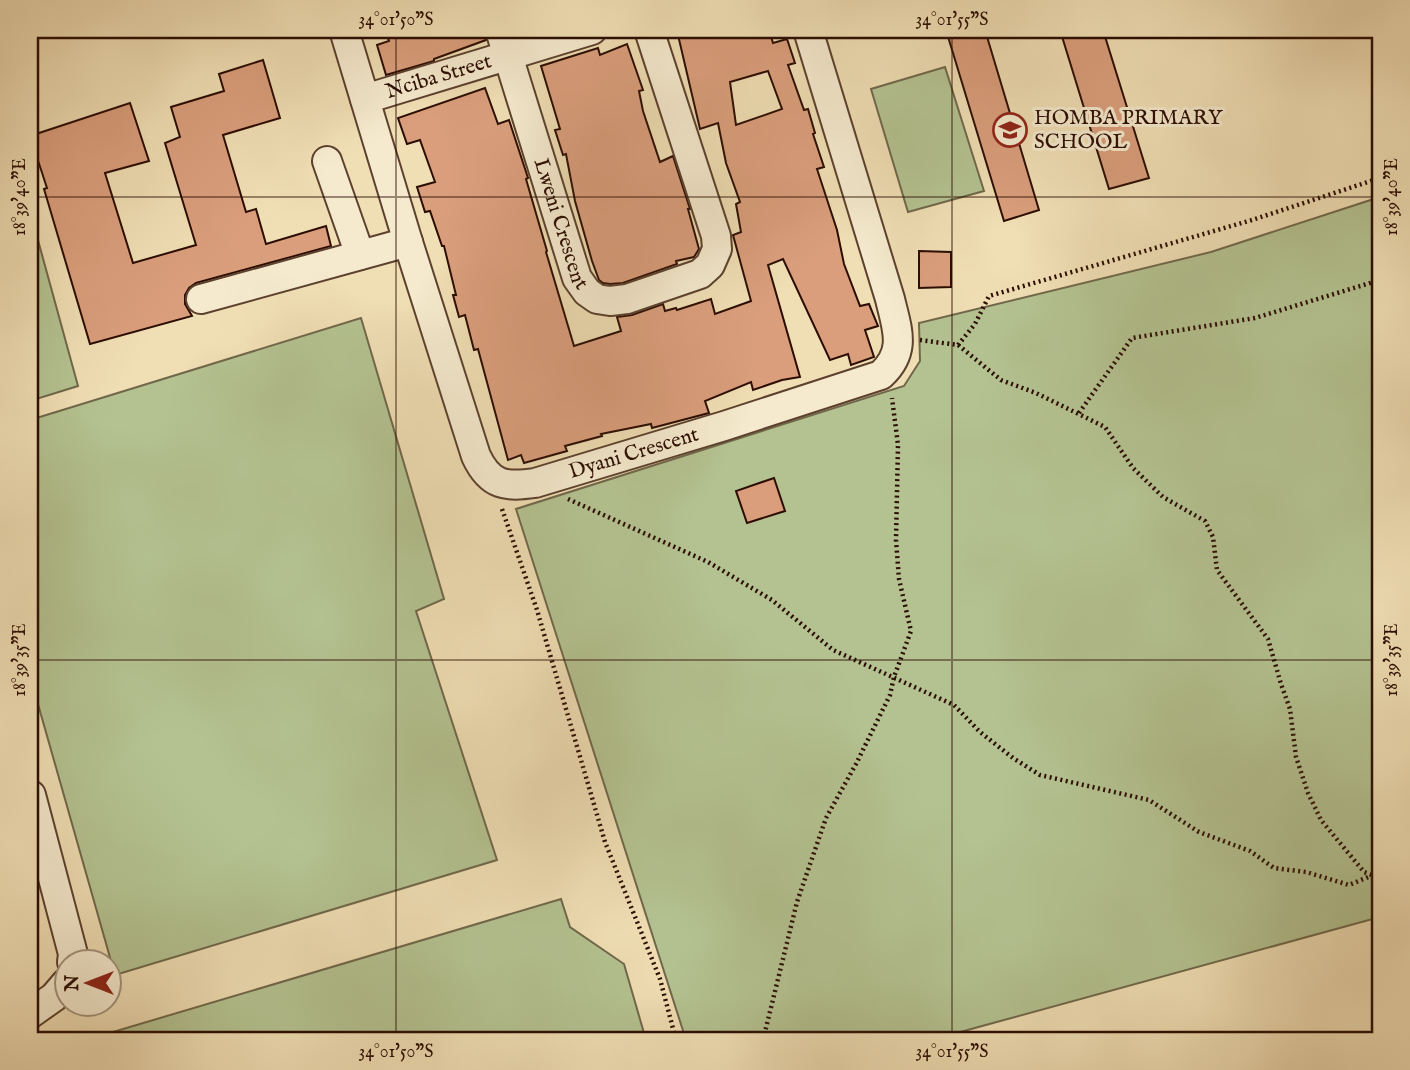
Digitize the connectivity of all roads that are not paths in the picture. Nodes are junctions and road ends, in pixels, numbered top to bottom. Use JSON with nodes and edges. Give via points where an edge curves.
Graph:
{"nodes":[{"id":1,"x":345,"y":30,"type":"edge"},
{"id":2,"x":592,"y":30,"type":"edge"},
{"id":3,"x":649,"y":30,"type":"edge"},
{"id":4,"x":808,"y":30,"type":"edge"},
{"id":5,"x":504,"y":42,"type":"edge"},
{"id":6,"x":365,"y":99,"type":"junction"},
{"id":7,"x":327,"y":161,"type":"dead end"},
{"id":8,"x":408,"y":243,"type":"junction"},
{"id":9,"x":360,"y":256,"type":"junction"},
{"id":10,"x":201,"y":299,"type":"dead end"},
{"id":11,"x":31,"y":795,"type":"edge"},
{"id":12,"x":71,"y":948,"type":"edge"},
{"id":13,"x":52,"y":998,"type":"edge"},
{"id":14,"x":30,"y":1014,"type":"edge"}],
"edges":[{"from":1,"to":6,"type":"street"},
{"from":2,"to":5,"type":"street","name":"Nciba Street"},
{"from":3,"to":5,"type":"street","name":"Lweni Crescent","via":[[717,250],[700,274],[610,302],[587,292],[577,278]]},
{"from":4,"to":8,"type":"street","name":"Dyani Crescent","via":[[899,337],[895,358],[881,375],[536,483],[514,486],[498,482],[484,471],[476,456]]},
{"from":5,"to":6,"type":"street","name":"Nciba Street"},
{"from":6,"to":8,"type":"street"},
{"from":7,"to":9,"type":"street"},
{"from":8,"to":9,"type":"street"},
{"from":9,"to":10,"type":"street"},
{"from":11,"to":12,"type":"street"},
{"from":13,"to":14,"type":"street"}]}
